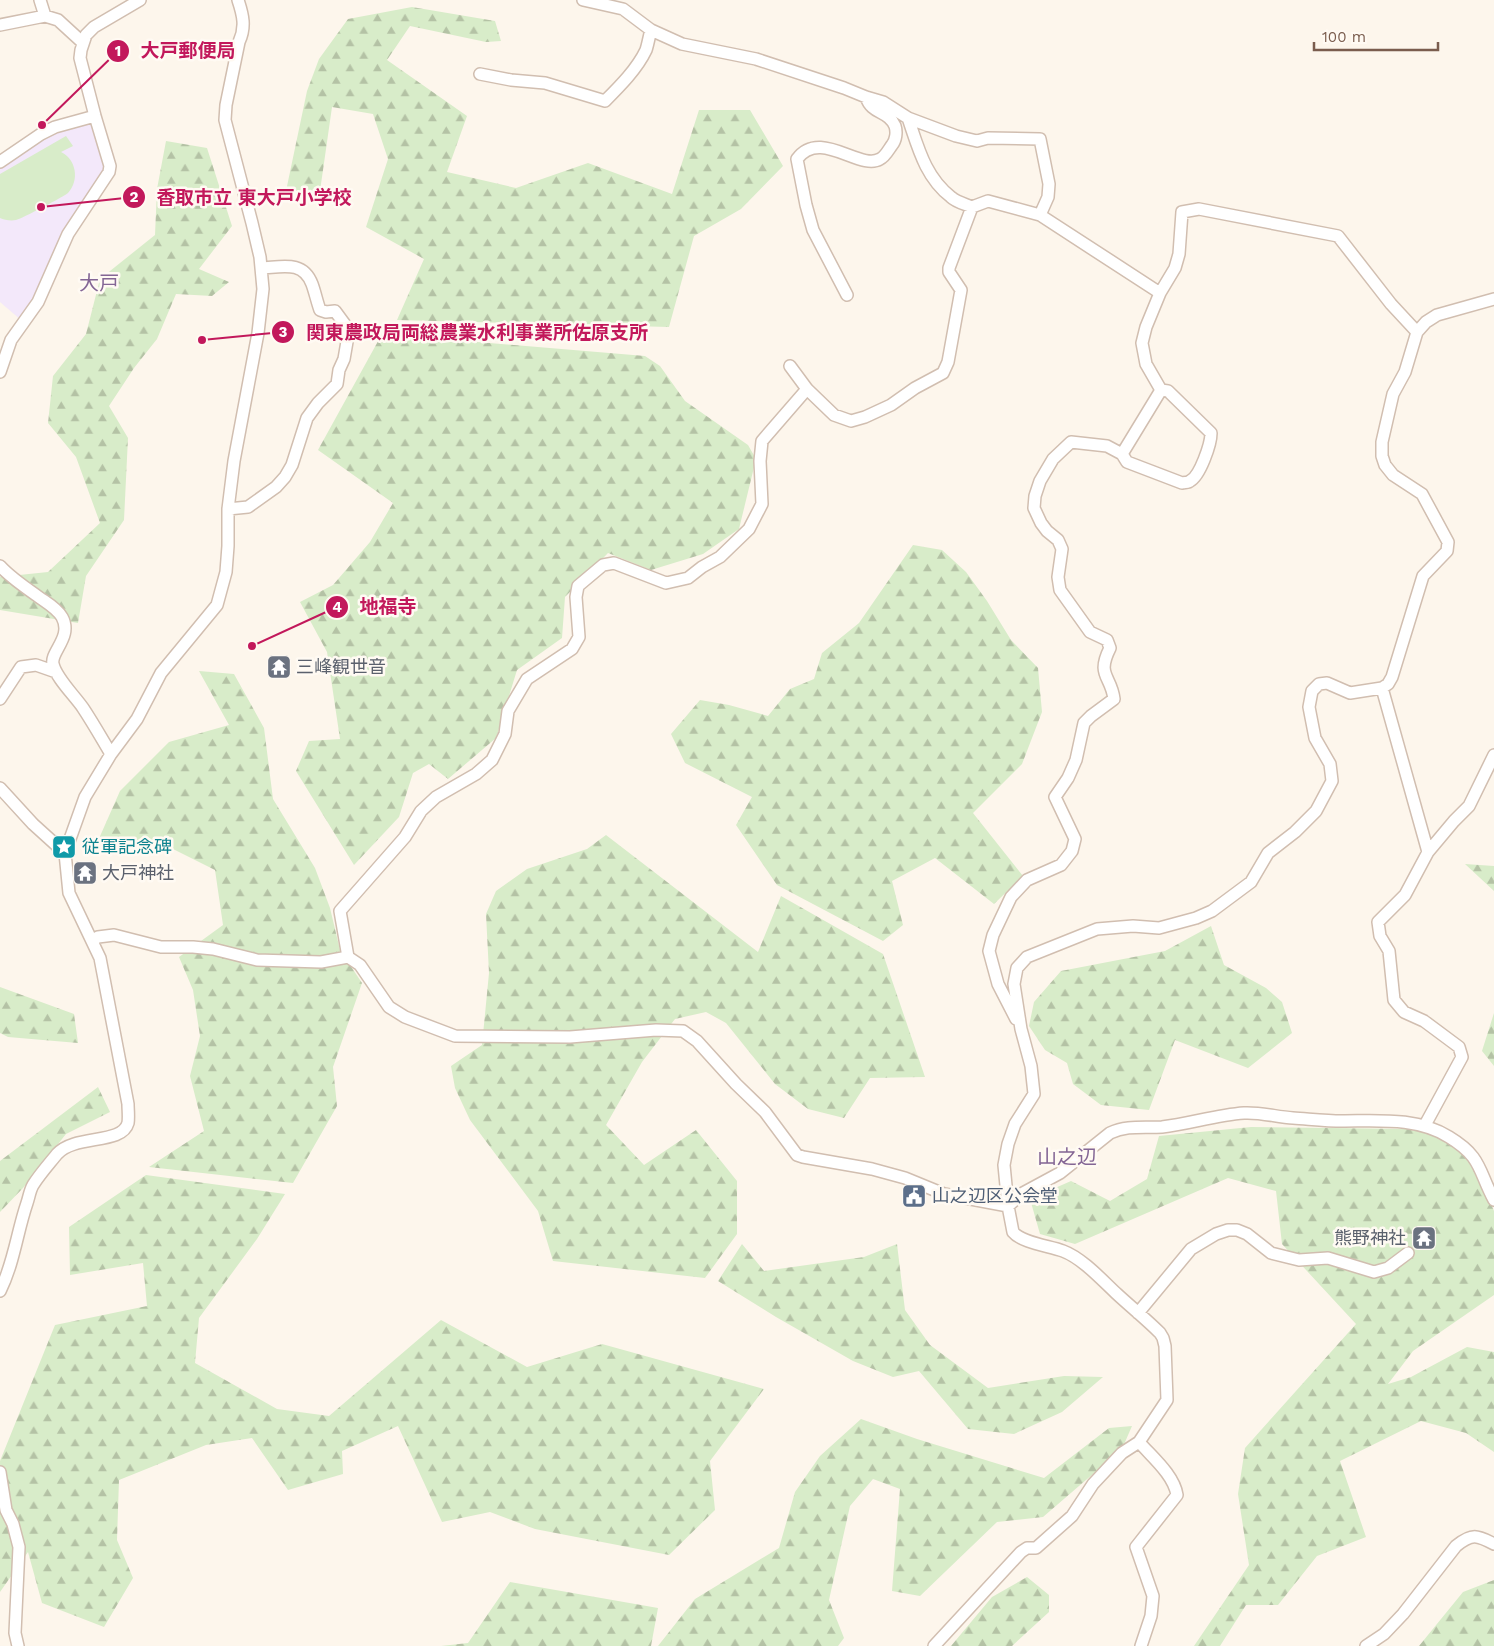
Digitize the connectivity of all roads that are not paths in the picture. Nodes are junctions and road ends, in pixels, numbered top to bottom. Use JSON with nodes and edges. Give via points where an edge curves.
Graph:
{"nodes":[{"id":1,"x":40,"y":0,"type":"edge"},
{"id":2,"x":238,"y":0,"type":"edge"},
{"id":3,"x":583,"y":0,"type":"edge"},
{"id":4,"x":133,"y":2,"type":"edge"},
{"id":5,"x":45,"y":16,"type":"junction"},
{"id":6,"x":0,"y":25,"type":"edge"},
{"id":7,"x":651,"y":30,"type":"junction"},
{"id":8,"x":82,"y":42,"type":"junction"},
{"id":9,"x":480,"y":74,"type":"dead end"},
{"id":10,"x":866,"y":97,"type":"junction"},
{"id":11,"x":95,"y":116,"type":"junction"},
{"id":12,"x":908,"y":118,"type":"junction"},
{"id":13,"x":0,"y":162,"type":"edge"},
{"id":14,"x":972,"y":207,"type":"junction"},
{"id":15,"x":1040,"y":215,"type":"junction"},
{"id":16,"x":261,"y":268,"type":"junction"},
{"id":17,"x":1160,"y":294,"type":"junction"},
{"id":18,"x":847,"y":295,"type":"dead end"},
{"id":19,"x":1494,"y":299,"type":"edge"},
{"id":20,"x":1417,"y":332,"type":"junction"},
{"id":21,"x":790,"y":366,"type":"dead end"},
{"id":22,"x":0,"y":372,"type":"edge"},
{"id":23,"x":807,"y":388,"type":"junction"},
{"id":24,"x":1161,"y":390,"type":"junction"},
{"id":25,"x":1122,"y":454,"type":"junction"},
{"id":26,"x":228,"y":509,"type":"junction"},
{"id":27,"x":0,"y":566,"type":"edge"},
{"id":28,"x":56,"y":672,"type":"junction"},
{"id":29,"x":1382,"y":688,"type":"junction"},
{"id":30,"x":0,"y":699,"type":"edge"},
{"id":31,"x":110,"y":754,"type":"junction"},
{"id":32,"x":1494,"y":755,"type":"edge"},
{"id":33,"x":0,"y":788,"type":"edge"},
{"id":34,"x":1428,"y":852,"type":"junction"},
{"id":35,"x":65,"y":854,"type":"junction"},
{"id":36,"x":93,"y":940,"type":"junction"},
{"id":37,"x":348,"y":957,"type":"junction"},
{"id":38,"x":1021,"y":1029,"type":"junction"},
{"id":39,"x":1425,"y":1125,"type":"junction"},
{"id":40,"x":1494,"y":1200,"type":"edge"},
{"id":41,"x":1008,"y":1206,"type":"junction"},
{"id":42,"x":1408,"y":1253,"type":"dead end"},
{"id":43,"x":0,"y":1291,"type":"edge"},
{"id":44,"x":1138,"y":1313,"type":"junction"},
{"id":45,"x":1139,"y":1442,"type":"junction"},
{"id":46,"x":0,"y":1472,"type":"edge"},
{"id":47,"x":1494,"y":1544,"type":"edge"},
{"id":48,"x":15,"y":1633,"type":"junction"},
{"id":49,"x":7,"y":1646,"type":"edge"},
{"id":50,"x":18,"y":1646,"type":"edge"},
{"id":51,"x":934,"y":1646,"type":"edge"},
{"id":52,"x":1141,"y":1646,"type":"edge"},
{"id":53,"x":1366,"y":1646,"type":"edge"}],
"edges":[{"from":1,"to":5,"type":"street"},
{"from":2,"to":16,"type":"street","via":[[244,17],[243,34],[225,120]]},
{"from":3,"to":7,"type":"street","via":[[623,9]]},
{"from":4,"to":8,"type":"street","via":[[94,27]]},
{"from":5,"to":6,"type":"street"},
{"from":5,"to":8,"type":"street","via":[[58,20]]},
{"from":7,"to":9,"type":"street","via":[[642,58],[604,100],[545,83]]},
{"from":7,"to":10,"type":"street","via":[[682,44],[756,59]]},
{"from":8,"to":11,"type":"street","via":[[80,58]]},
{"from":10,"to":12,"type":"street","via":[[883,102]]},
{"from":10,"to":18,"type":"street","via":[[871,107],[888,117],[896,127],[895,141],[880,159],[872,162],[825,148],[807,149],[797,159],[813,230]]},
{"from":11,"to":13,"type":"street","via":[[41,134]]},
{"from":11,"to":22,"type":"street","via":[[109,172],[68,234],[38,302],[11,340]]},
{"from":12,"to":14,"type":"street","via":[[935,183],[952,199]]},
{"from":12,"to":15,"type":"street","via":[[977,141],[988,138],[1040,139],[1049,184],[1048,197]]},
{"from":14,"to":15,"type":"street","via":[[988,201]]},
{"from":14,"to":23,"type":"street","via":[[949,268],[962,290],[943,373],[892,405],[851,421],[834,415]]},
{"from":15,"to":17,"type":"street"},
{"from":16,"to":26,"type":"street","via":[[261,308]]},
{"from":16,"to":26,"type":"street","via":[[293,266],[303,269],[313,284],[320,310],[335,311],[349,330],[337,384],[306,418],[285,478],[248,507]]},
{"from":17,"to":20,"type":"street","via":[[1179,254],[1182,212],[1199,209],[1338,236]]},
{"from":17,"to":24,"type":"street","via":[[1142,343],[1146,364]]},
{"from":19,"to":20,"type":"street","via":[[1438,315]]},
{"from":20,"to":29,"type":"street","via":[[1405,372],[1393,394],[1382,456],[1393,475],[1422,494],[1448,542],[1447,551],[1423,576],[1392,677]]},
{"from":21,"to":23,"type":"street"},
{"from":23,"to":37,"type":"street","via":[[762,441],[762,504],[749,529],[720,557],[688,578],[666,583],[614,562],[604,565],[578,586],[579,637],[572,649],[527,680],[508,711],[505,734],[492,760],[421,810],[405,837],[340,911]]},
{"from":24,"to":25,"type":"street"},
{"from":24,"to":25,"type":"street","via":[[1168,391],[1212,433],[1196,476],[1182,483],[1128,462]]},
{"from":25,"to":38,"type":"street","via":[[1107,446],[1072,442],[1053,459],[1035,496],[1037,516],[1062,549],[1058,577],[1060,590],[1090,632],[1107,640],[1110,648],[1103,661],[1114,699],[1084,723],[1076,760],[1055,797],[1075,839],[1072,851],[1062,865],[1026,880],[1011,896],[993,935],[989,951],[993,969]]},
{"from":26,"to":31,"type":"street","via":[[226,572],[217,605],[161,673],[137,719]]},
{"from":27,"to":28,"type":"street","via":[[54,608],[62,618],[62,642],[52,658]]},
{"from":28,"to":30,"type":"street","via":[[36,665],[21,666]]},
{"from":28,"to":31,"type":"street"},
{"from":29,"to":34,"type":"street"},
{"from":29,"to":38,"type":"street","via":[[1350,693],[1327,683],[1319,684],[1312,692],[1309,707],[1315,738],[1330,764],[1332,781],[1316,811],[1268,853],[1251,882],[1212,911],[1196,918],[1159,928],[1134,926],[1097,930],[1027,957],[1017,968],[1014,984]]},
{"from":31,"to":35,"type":"street","via":[[85,797]]},
{"from":32,"to":34,"type":"street","via":[[1469,806]]},
{"from":33,"to":35,"type":"street"},
{"from":34,"to":39,"type":"street","via":[[1405,895],[1378,922],[1380,936],[1389,951],[1394,1000],[1404,1012],[1424,1021],[1459,1047],[1462,1057]]},
{"from":35,"to":36,"type":"street","via":[[69,893]]},
{"from":36,"to":37,"type":"street","via":[[114,935],[161,947],[213,949],[257,960],[321,962]]},
{"from":36,"to":43,"type":"street","via":[[100,958],[128,1104],[128,1125],[116,1136],[65,1146],[42,1172],[33,1185],[13,1260]]},
{"from":37,"to":41,"type":"street","via":[[360,965],[389,1007],[405,1017],[455,1036],[570,1037],[683,1031],[698,1040],[765,1112],[797,1155],[872,1169],[944,1194]]},
{"from":38,"to":41,"type":"street","via":[[1034,1094],[1015,1124],[1008,1144],[1004,1165]]},
{"from":39,"to":40,"type":"street","via":[[1448,1136],[1473,1156]]},
{"from":39,"to":41,"type":"street","via":[[1244,1113],[1161,1127],[1128,1127],[1110,1133],[1060,1173]]},
{"from":41,"to":44,"type":"street","via":[[1016,1236],[1065,1252]]},
{"from":42,"to":44,"type":"street","via":[[1388,1268],[1374,1272],[1328,1258],[1299,1260],[1271,1253],[1247,1234],[1228,1230],[1191,1249]]},
{"from":44,"to":45,"type":"street","via":[[1163,1338],[1167,1384],[1167,1400]]},
{"from":45,"to":51,"type":"street","via":[[1122,1453],[1093,1484],[1072,1516],[1036,1548],[1021,1552]]},
{"from":45,"to":52,"type":"street","via":[[1166,1472],[1177,1496],[1136,1547],[1153,1596],[1151,1616]]},
{"from":46,"to":48,"type":"street","via":[[6,1510],[19,1547]]},
{"from":47,"to":53,"type":"street","via":[[1474,1536],[1466,1538],[1456,1546],[1403,1614],[1384,1634]]},
{"from":48,"to":49,"type":"street"},
{"from":48,"to":50,"type":"street"}]}
